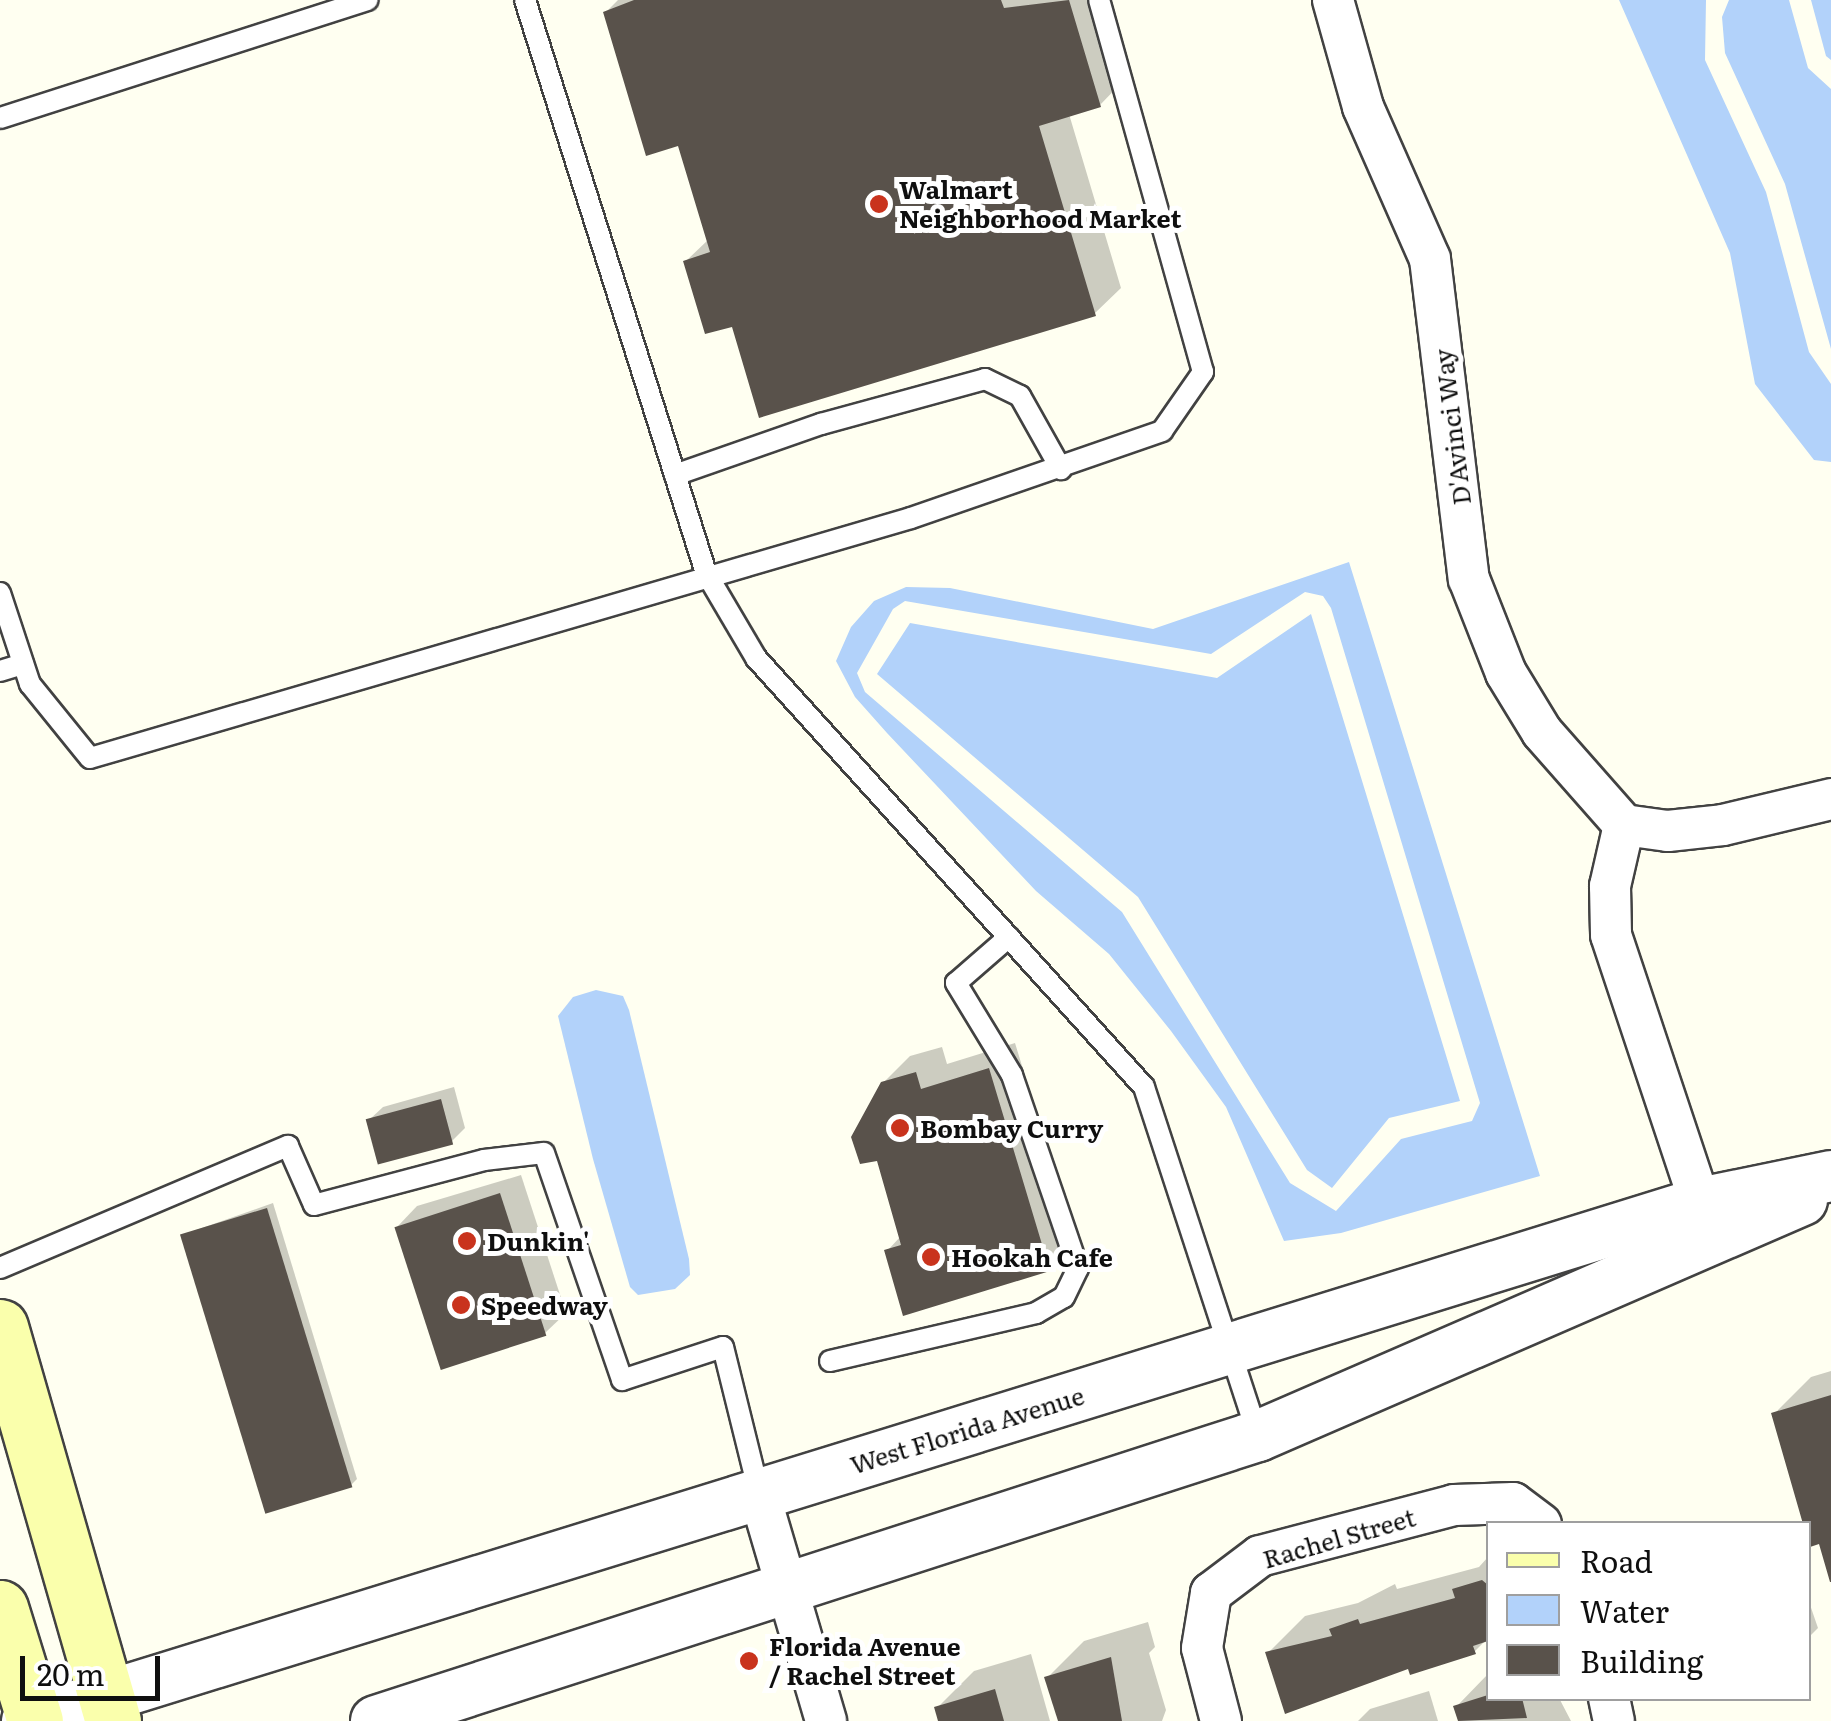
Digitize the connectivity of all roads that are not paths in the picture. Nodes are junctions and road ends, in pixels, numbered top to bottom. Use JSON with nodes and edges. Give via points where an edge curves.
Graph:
{"nodes":[{"id":1,"x":368,"y":0,"type":"edge"},
{"id":2,"x":525,"y":0,"type":"edge"},
{"id":3,"x":1099,"y":0,"type":"edge"},
{"id":4,"x":1333,"y":0,"type":"edge"},
{"id":5,"x":0,"y":118,"type":"edge"},
{"id":6,"x":1061,"y":468,"type":"junction"},
{"id":7,"x":675,"y":475,"type":"junction"},
{"id":8,"x":706,"y":573,"type":"junction"},
{"id":9,"x":0,"y":593,"type":"edge"},
{"id":10,"x":23,"y":664,"type":"junction"},
{"id":11,"x":0,"y":670,"type":"edge"},
{"id":12,"x":1831,"y":799,"type":"edge"},
{"id":13,"x":1624,"y":825,"type":"junction"},
{"id":14,"x":1010,"y":937,"type":"junction"},
{"id":15,"x":1831,"y":1176,"type":"edge"},
{"id":16,"x":1831,"y":1186,"type":"edge"},
{"id":17,"x":1700,"y":1203,"type":"junction"},
{"id":18,"x":0,"y":1268,"type":"edge"},
{"id":19,"x":0,"y":1326,"type":"edge"},
{"id":20,"x":1230,"y":1351,"type":"junction"},
{"id":21,"x":830,"y":1360,"type":"dead end"},
{"id":22,"x":1258,"y":1436,"type":"junction"},
{"id":23,"x":759,"y":1492,"type":"junction"},
{"id":24,"x":1537,"y":1521,"type":"edge"},
{"id":25,"x":785,"y":1593,"type":"junction"},
{"id":26,"x":0,"y":1608,"type":"edge"},
{"id":27,"x":109,"y":1709,"type":"edge"},
{"id":28,"x":815,"y":1718,"type":"edge"},
{"id":29,"x":32,"y":1720,"type":"edge"},
{"id":30,"x":376,"y":1721,"type":"edge"},
{"id":31,"x":1221,"y":1721,"type":"edge"}],
"edges":[{"from":1,"to":5,"type":"lane"},
{"from":2,"to":7,"type":"lane"},
{"from":3,"to":6,"type":"lane","via":[[1203,372],[1162,431]]},
{"from":4,"to":13,"type":"street","name":"D'Avinci Way","via":[[1363,107],[1430,259],[1469,579],[1482,620],[1542,732]]},
{"from":6,"to":7,"type":"lane","via":[[1020,396],[985,379],[821,424]]},
{"from":6,"to":8,"type":"lane"},
{"from":7,"to":8,"type":"lane"},
{"from":8,"to":10,"type":"lane","via":[[90,758],[30,684]]},
{"from":8,"to":14,"type":"lane","via":[[756,658]]},
{"from":9,"to":10,"type":"lane"},
{"from":10,"to":11,"type":"lane"},
{"from":12,"to":13,"type":"street","via":[[1723,825],[1668,831]]},
{"from":13,"to":17,"type":"street","via":[[1610,886],[1610,935]]},
{"from":14,"to":20,"type":"lane","via":[[1144,1087]]},
{"from":14,"to":21,"type":"lane","via":[[956,984],[1012,1076],[1078,1268],[1064,1297],[1036,1313]]},
{"from":15,"to":17,"type":"street","name":"West Florida Avenue"},
{"from":16,"to":22,"type":"street","via":[[1716,1242]]},
{"from":17,"to":20,"type":"street","name":"West Florida Avenue"},
{"from":18,"to":23,"type":"lane","via":[[288,1146],[314,1205],[484,1160],[544,1153],[622,1380],[723,1347]]},
{"from":19,"to":27,"type":"main road"},
{"from":20,"to":22,"type":"lane"},
{"from":20,"to":23,"type":"street","name":"West Florida Avenue"},
{"from":22,"to":25,"type":"street"},
{"from":23,"to":25,"type":"street"},
{"from":23,"to":27,"type":"street","name":"West Florida Avenue"},
{"from":24,"to":31,"type":"street","name":"Rachel Street","via":[[1513,1503],[1454,1505],[1260,1556],[1210,1592],[1202,1648]]},
{"from":25,"to":28,"type":"street"},
{"from":25,"to":30,"type":"street"},
{"from":26,"to":29,"type":"main road"},
{"from":27,"to":29,"type":"street","name":"West Florida Avenue"}]}
